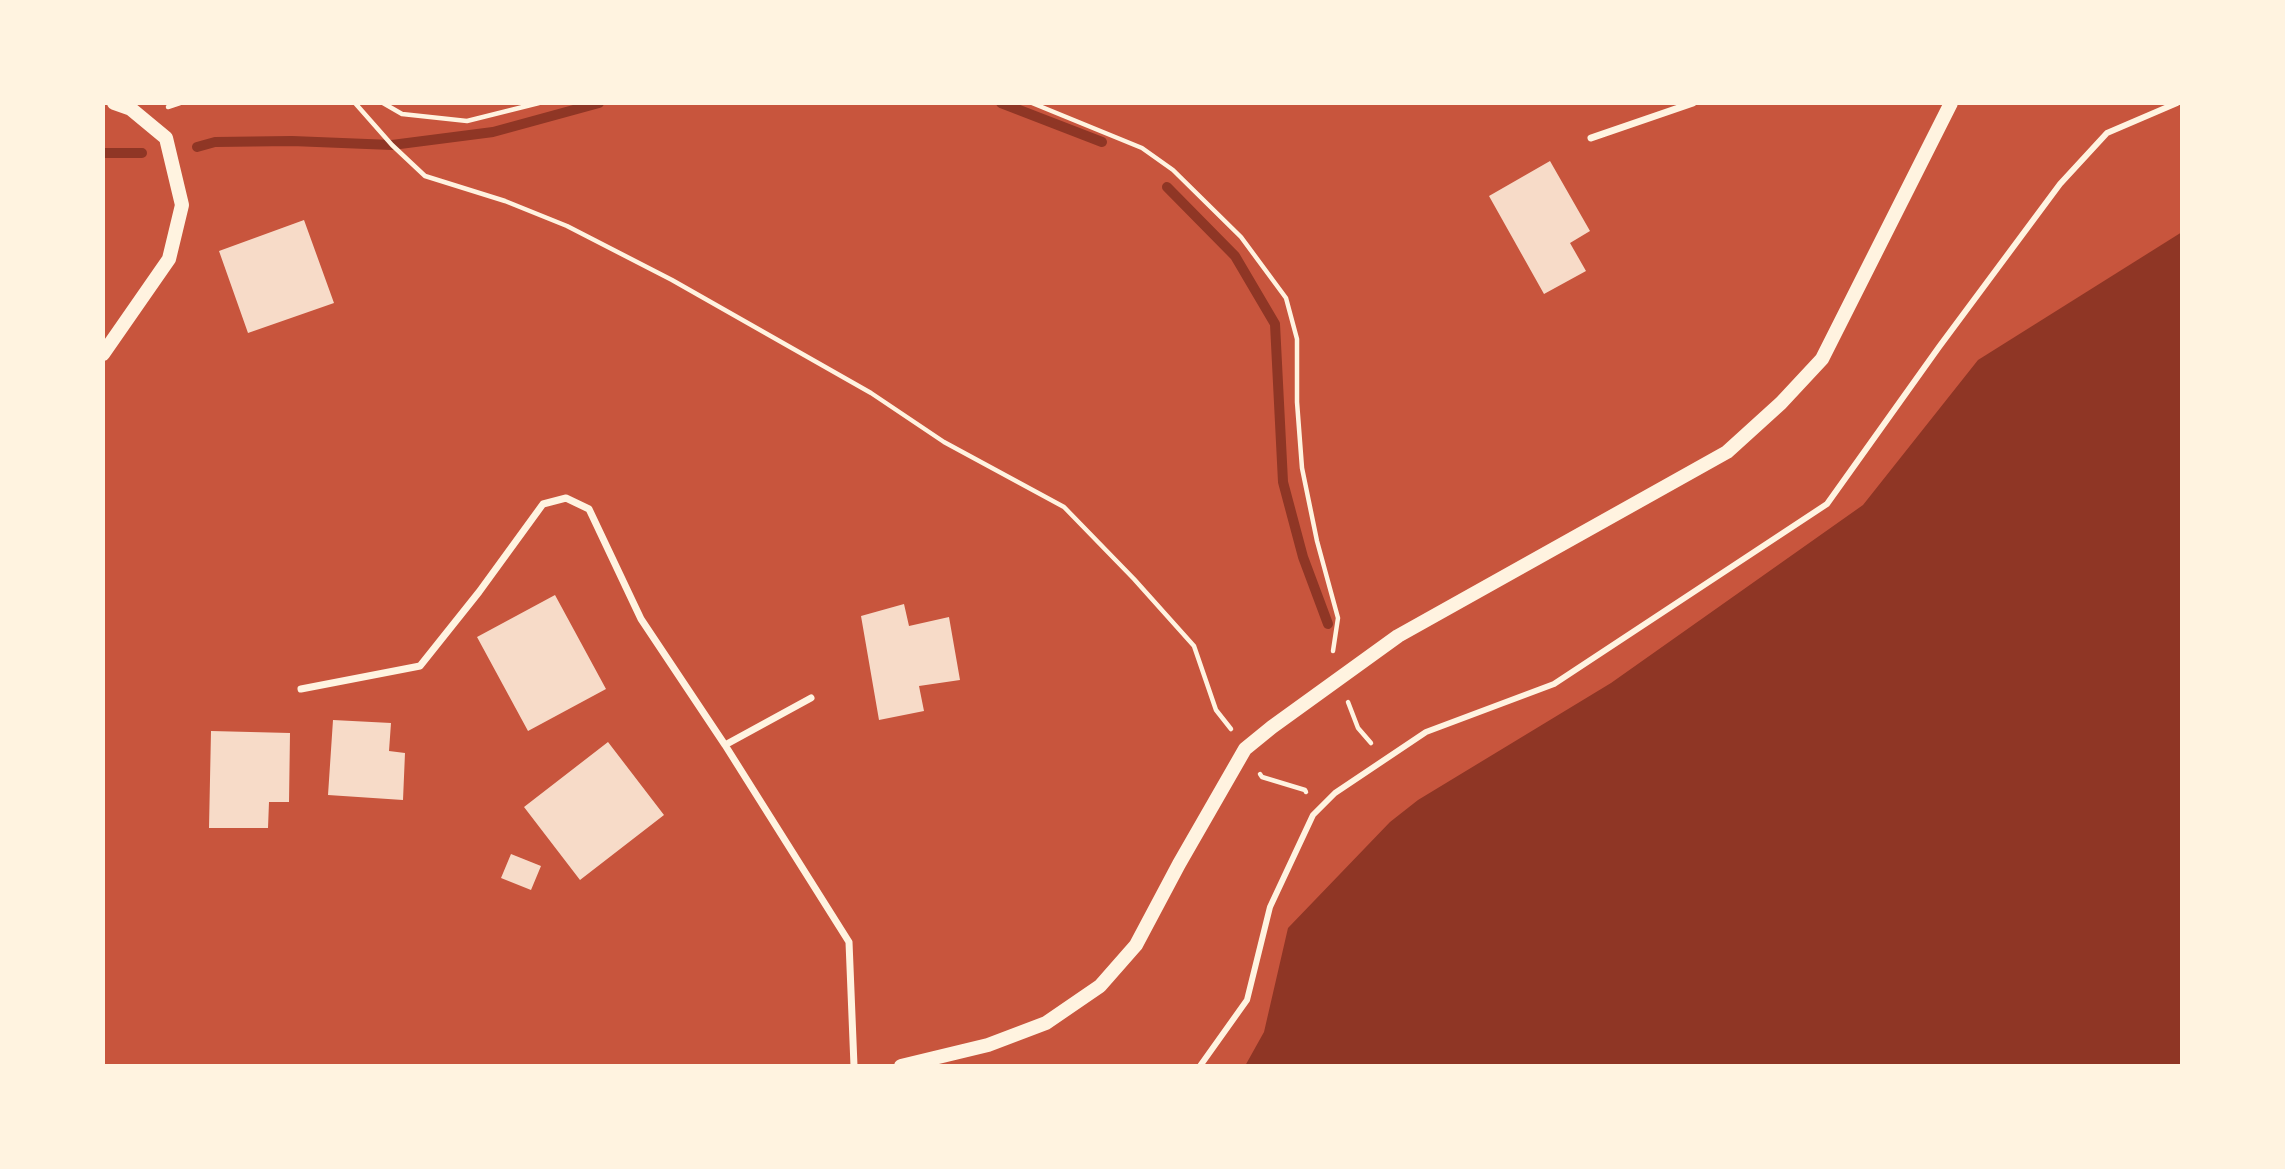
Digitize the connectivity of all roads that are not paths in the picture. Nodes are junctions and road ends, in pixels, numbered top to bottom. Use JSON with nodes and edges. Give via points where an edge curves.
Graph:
{"nodes":[{"id":1,"x":114,"y":103,"type":"edge"},
{"id":2,"x":1693,"y":103,"type":"edge"},
{"id":3,"x":1950,"y":103,"type":"edge"},
{"id":4,"x":2177,"y":103,"type":"edge"},
{"id":5,"x":1591,"y":138,"type":"dead end"},
{"id":6,"x":103,"y":354,"type":"edge"},
{"id":7,"x":301,"y":689,"type":"dead end"},
{"id":8,"x":811,"y":698,"type":"dead end"},
{"id":9,"x":726,"y":745,"type":"junction"},
{"id":10,"x":854,"y":1066,"type":"edge"},
{"id":11,"x":901,"y":1066,"type":"edge"},
{"id":12,"x":1200,"y":1066,"type":"edge"}],
"edges":[{"from":1,"to":6,"type":"main road","via":[[131,109],[166,138],[182,205],[169,259]]},
{"from":2,"to":5,"type":"street"},
{"from":3,"to":11,"type":"main road","via":[[1822,359],[1781,403],[1727,452],[1398,636],[1245,750],[1136,945],[1100,986],[1046,1023],[988,1045]]},
{"from":4,"to":12,"type":"street","via":[[2108,133],[2060,184],[1827,504],[1554,684],[1426,732],[1335,793],[1313,815],[1270,907],[1247,1000]]},
{"from":7,"to":9,"type":"street","via":[[420,666],[544,504],[566,498],[589,509],[641,619]]},
{"from":8,"to":9,"type":"street"},
{"from":9,"to":10,"type":"street","via":[[849,942]]}]}
